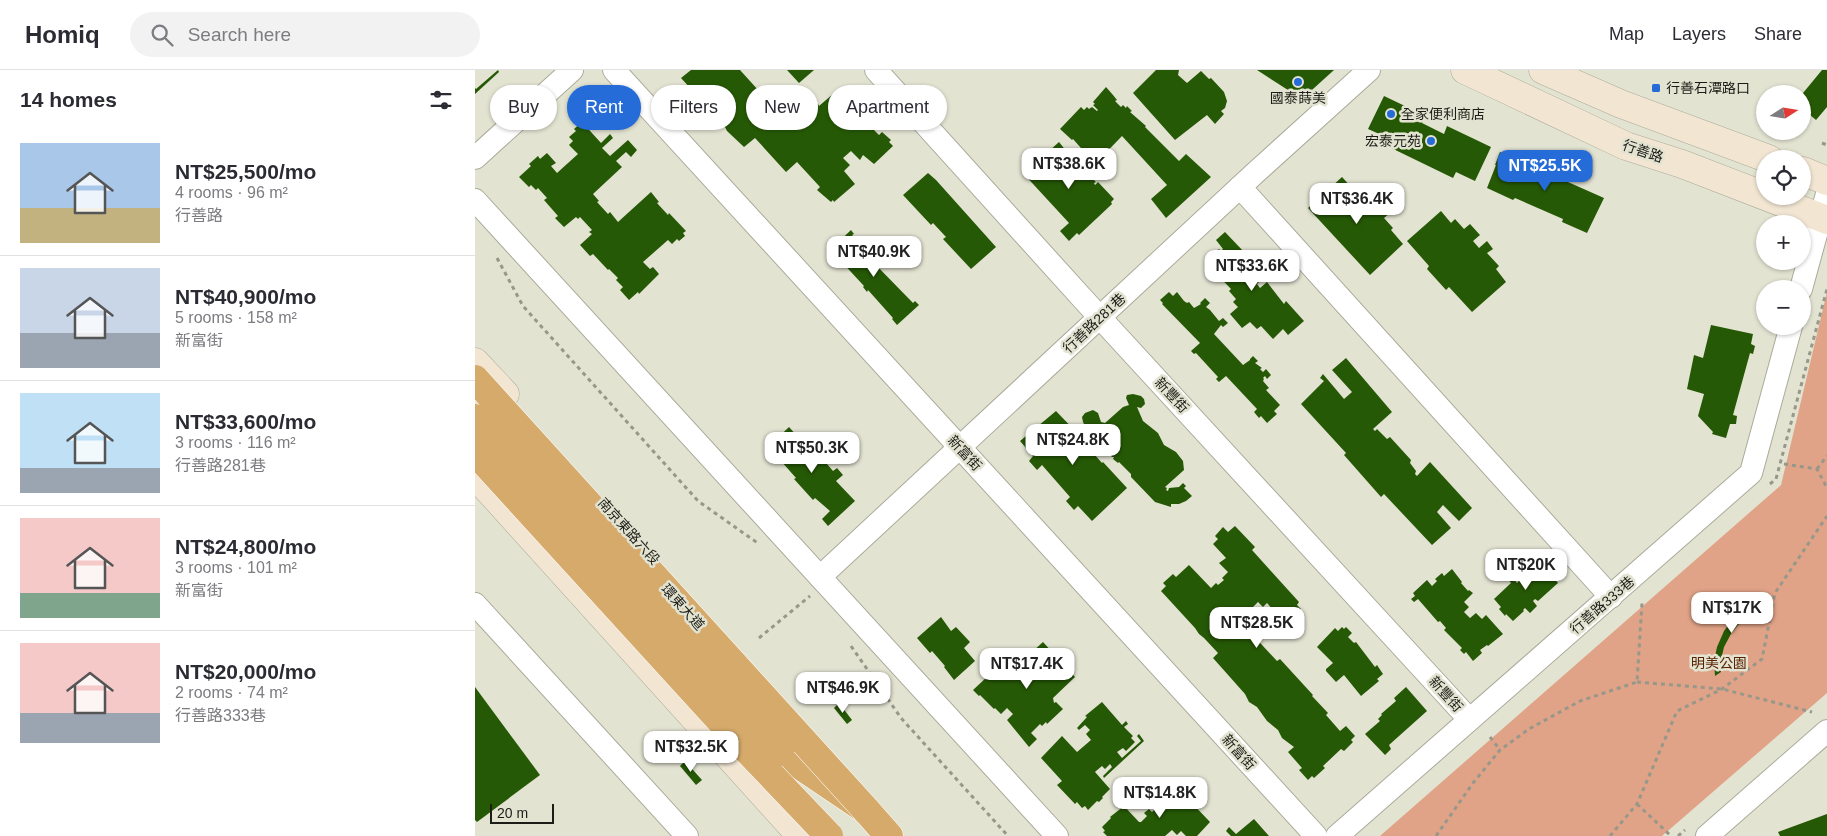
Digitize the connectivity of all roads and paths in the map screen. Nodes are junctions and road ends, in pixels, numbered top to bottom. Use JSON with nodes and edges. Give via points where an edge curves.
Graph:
{"nodes":[{"id":1,"x":572,"y":70,"type":"edge"},
{"id":2,"x":614,"y":70,"type":"edge"},
{"id":3,"x":876,"y":70,"type":"edge"},
{"id":4,"x":1369,"y":70,"type":"edge"},
{"id":5,"x":1465,"y":70,"type":"edge"},
{"id":6,"x":1543,"y":70,"type":"edge"},
{"id":7,"x":1822,"y":143,"type":"dead end"},
{"id":8,"x":1827,"y":145,"type":"edge"},
{"id":9,"x":1756,"y":154,"type":"edge"},
{"id":10,"x":475,"y":158,"type":"edge"},
{"id":11,"x":1811,"y":175,"type":"edge"},
{"id":12,"x":1827,"y":182,"type":"edge"},
{"id":13,"x":1239,"y":187,"type":"junction"},
{"id":14,"x":475,"y":200,"type":"edge"},
{"id":15,"x":1825,"y":210,"type":"edge"},
{"id":16,"x":496,"y":257,"type":"dead end"},
{"id":17,"x":1804,"y":280,"type":"edge"},
{"id":18,"x":1100,"y":317,"type":"junction"},
{"id":19,"x":1789,"y":335,"type":"edge"},
{"id":20,"x":475,"y":362,"type":"edge"},
{"id":21,"x":475,"y":379,"type":"edge"},
{"id":22,"x":475,"y":418,"type":"edge"},
{"id":23,"x":960,"y":447,"type":"junction"},
{"id":24,"x":475,"y":452,"type":"edge"},
{"id":25,"x":1827,"y":456,"type":"edge"},
{"id":26,"x":1784,"y":464,"type":"dead end"},
{"id":27,"x":1817,"y":469,"type":"junction"},
{"id":28,"x":475,"y":475,"type":"edge"},
{"id":29,"x":1827,"y":488,"type":"edge"},
{"id":30,"x":599,"y":497,"type":"junction"},
{"id":31,"x":1827,"y":516,"type":"edge"},
{"id":32,"x":763,"y":548,"type":"dead end"},
{"id":33,"x":544,"y":550,"type":"junction"},
{"id":34,"x":817,"y":584,"type":"junction"},
{"id":35,"x":1611,"y":597,"type":"junction"},
{"id":36,"x":1642,"y":603,"type":"dead end"},
{"id":37,"x":475,"y":604,"type":"edge"},
{"id":38,"x":759,"y":638,"type":"dead end"},
{"id":39,"x":848,"y":641,"type":"dead end"},
{"id":40,"x":1637,"y":682,"type":"junction"},
{"id":41,"x":1722,"y":689,"type":"junction"},
{"id":42,"x":1812,"y":712,"type":"dead end"},
{"id":43,"x":1469,"y":720,"type":"junction"},
{"id":44,"x":1827,"y":731,"type":"edge"},
{"id":45,"x":1490,"y":737,"type":"dead end"},
{"id":46,"x":1500,"y":750,"type":"junction"},
{"id":47,"x":780,"y":752,"type":"junction"},
{"id":48,"x":1637,"y":804,"type":"junction"},
{"id":49,"x":866,"y":810,"type":"junction"},
{"id":50,"x":687,"y":836,"type":"edge"},
{"id":51,"x":801,"y":836,"type":"edge"},
{"id":52,"x":829,"y":836,"type":"edge"},
{"id":53,"x":834,"y":836,"type":"edge"},
{"id":54,"x":889,"y":836,"type":"edge"},
{"id":55,"x":901,"y":836,"type":"edge"},
{"id":56,"x":1008,"y":836,"type":"edge"},
{"id":57,"x":1057,"y":836,"type":"edge"},
{"id":58,"x":1316,"y":836,"type":"edge"},
{"id":59,"x":1337,"y":836,"type":"edge"},
{"id":60,"x":1436,"y":836,"type":"edge"},
{"id":61,"x":1610,"y":836,"type":"edge"},
{"id":62,"x":1671,"y":836,"type":"edge"},
{"id":63,"x":1707,"y":836,"type":"edge"}],
"edges":[{"from":1,"to":10,"type":"street"},
{"from":2,"to":23,"type":"street","name":"新富街"},
{"from":3,"to":18,"type":"street","name":"新豐街"},
{"from":4,"to":13,"type":"street","name":"行善路281巷"},
{"from":5,"to":15,"type":"main road","name":"行善路","via":[[1626,146]]},
{"from":6,"to":9,"type":"main road","via":[[1621,104]]},
{"from":7,"to":8,"type":"path"},
{"from":11,"to":12,"type":"main road"},
{"from":13,"to":18,"type":"street","name":"行善路281巷"},
{"from":13,"to":35,"type":"street"},
{"from":14,"to":34,"type":"street"},
{"from":15,"to":17,"type":"street"},
{"from":16,"to":32,"type":"path","via":[[523,306],[698,501]]},
{"from":18,"to":23,"type":"street","name":"行善路281巷"},
{"from":18,"to":43,"type":"street","name":"新豐街"},
{"from":19,"to":35,"type":"street","name":"行善路333巷","via":[[1751,473]]},
{"from":20,"to":30,"type":"main road","name":"南京東路六段"},
{"from":21,"to":49,"type":"highway","name":"環東大道","bridge":true},
{"from":22,"to":47,"type":"highway","bridge":true},
{"from":23,"to":34,"type":"street","name":"行善路281巷"},
{"from":23,"to":58,"type":"street","name":"新富街"},
{"from":24,"to":52,"type":"highway","bridge":true},
{"from":25,"to":27,"type":"path"},
{"from":26,"to":27,"type":"path"},
{"from":27,"to":29,"type":"path"},
{"from":28,"to":33,"type":"main road"},
{"from":30,"to":33,"type":"main road"},
{"from":30,"to":55,"type":"main road","name":"南京東路六段"},
{"from":31,"to":41,"type":"path","via":[[1775,593],[1762,659]]},
{"from":33,"to":51,"type":"main road"},
{"from":34,"to":38,"type":"path"},
{"from":34,"to":57,"type":"street"},
{"from":35,"to":43,"type":"street","name":"行善路333巷"},
{"from":36,"to":40,"type":"path"},
{"from":37,"to":50,"type":"street"},
{"from":39,"to":56,"type":"path","via":[[901,718]]},
{"from":40,"to":41,"type":"path"},
{"from":40,"to":46,"type":"path","via":[[1580,701],[1529,729]]},
{"from":41,"to":42,"type":"path"},
{"from":41,"to":48,"type":"path","via":[[1677,711]]},
{"from":43,"to":59,"type":"street","name":"行善路333巷"},
{"from":44,"to":63,"type":"street"},
{"from":45,"to":46,"type":"path"},
{"from":46,"to":60,"type":"path"},
{"from":47,"to":49,"type":"highway","bridge":true},
{"from":47,"to":53,"type":"highway"},
{"from":48,"to":61,"type":"path"},
{"from":48,"to":62,"type":"path"},
{"from":49,"to":54,"type":"highway","name":"環東大道"}]}
